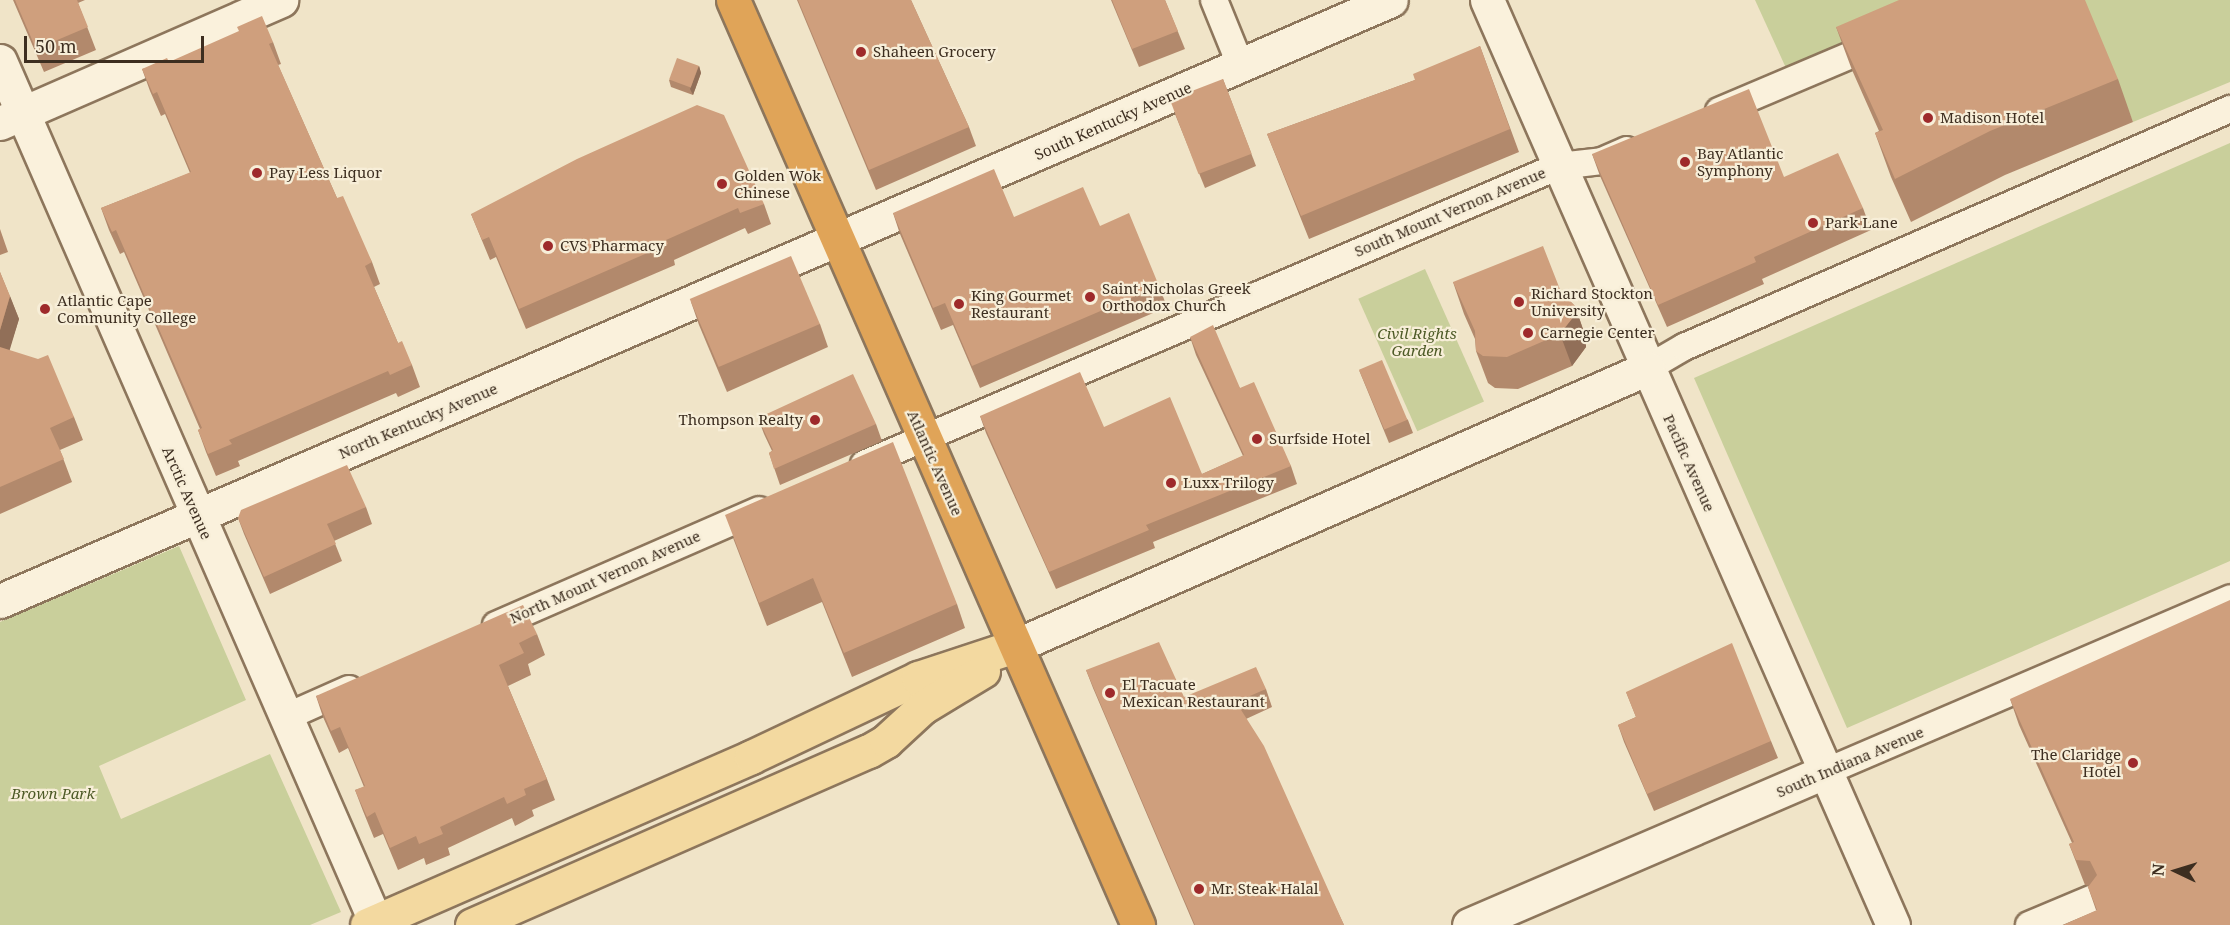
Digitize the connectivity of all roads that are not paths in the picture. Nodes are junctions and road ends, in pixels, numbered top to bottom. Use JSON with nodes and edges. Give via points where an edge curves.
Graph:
{"nodes":[{"id":1,"x":281,"y":0,"type":"edge"},
{"id":2,"x":733,"y":0,"type":"edge"},
{"id":3,"x":1214,"y":0,"type":"edge"},
{"id":4,"x":1391,"y":0,"type":"edge"},
{"id":5,"x":1487,"y":0,"type":"edge"},
{"id":6,"x":1903,"y":32,"type":"edge"},
{"id":7,"x":0,"y":61,"type":"edge"},
{"id":8,"x":1240,"y":64,"type":"junction"},
{"id":9,"x":2230,"y":109,"type":"edge"},
{"id":10,"x":11,"y":119,"type":"edge"},
{"id":11,"x":1699,"y":119,"type":"edge"},
{"id":12,"x":1645,"y":142,"type":"edge"},
{"id":13,"x":1559,"y":166,"type":"junction"},
{"id":14,"x":836,"y":240,"type":"junction"},
{"id":15,"x":1648,"y":368,"type":"junction"},
{"id":16,"x":925,"y":437,"type":"junction"},
{"id":17,"x":837,"y":475,"type":"edge"},
{"id":18,"x":783,"y":499,"type":"edge"},
{"id":19,"x":197,"y":516,"type":"junction"},
{"id":20,"x":2230,"y":598,"type":"edge"},
{"id":21,"x":0,"y":601,"type":"edge"},
{"id":22,"x":477,"y":633,"type":"edge"},
{"id":23,"x":1016,"y":646,"type":"junction"},
{"id":24,"x":368,"y":681,"type":"edge"},
{"id":25,"x":286,"y":717,"type":"junction"},
{"id":26,"x":1825,"y":772,"type":"junction"},
{"id":27,"x":2091,"y":899,"type":"edge"},
{"id":28,"x":373,"y":924,"type":"edge"},
{"id":29,"x":472,"y":925,"type":"edge"},
{"id":30,"x":1138,"y":925,"type":"edge"},
{"id":31,"x":1469,"y":925,"type":"edge"},
{"id":32,"x":1893,"y":925,"type":"edge"},
{"id":33,"x":2029,"y":925,"type":"edge"}],
"edges":[{"from":1,"to":10,"type":"street"},
{"from":2,"to":14,"type":"highway","name":"Atlantic Avenue"},
{"from":3,"to":8,"type":"street"},
{"from":4,"to":8,"type":"street","name":"South Kentucky Avenue"},
{"from":5,"to":13,"type":"street","name":"Pacific Avenue"},
{"from":6,"to":11,"type":"street"},
{"from":7,"to":10,"type":"street","name":"Arctic Avenue"},
{"from":8,"to":14,"type":"street","name":"South Kentucky Avenue"},
{"from":9,"to":15,"type":"street","via":[[1684,347]]},
{"from":10,"to":19,"type":"street","name":"Arctic Avenue"},
{"from":12,"to":13,"type":"street","name":"South Mount Vernon Avenue","via":[[1602,161]]},
{"from":13,"to":15,"type":"street","name":"Pacific Avenue"},
{"from":13,"to":16,"type":"street","name":"South Mount Vernon Avenue"},
{"from":14,"to":16,"type":"highway","name":"Atlantic Avenue"},
{"from":14,"to":19,"type":"street","name":"North Kentucky Avenue"},
{"from":15,"to":23,"type":"street"},
{"from":15,"to":26,"type":"street","name":"Pacific Avenue"},
{"from":16,"to":17,"type":"street"},
{"from":16,"to":23,"type":"highway","name":"Atlantic Avenue"},
{"from":18,"to":22,"type":"street","name":"North Mount Vernon Avenue"},
{"from":19,"to":21,"type":"street","name":"North Kentucky Avenue"},
{"from":19,"to":25,"type":"street","name":"Arctic Avenue"},
{"from":20,"to":26,"type":"street","name":"South Indiana Avenue"},
{"from":23,"to":28,"type":"main road","via":[[918,678],[751,757]]},
{"from":23,"to":29,"type":"main road","via":[[967,683],[923,706],[886,741],[869,751]]},
{"from":23,"to":30,"type":"highway","name":"Atlantic Avenue"},
{"from":24,"to":25,"type":"street"},
{"from":25,"to":28,"type":"street","name":"Arctic Avenue"},
{"from":26,"to":31,"type":"street","name":"South Indiana Avenue"},
{"from":26,"to":32,"type":"street","name":"Pacific Avenue"},
{"from":27,"to":33,"type":"street"}]}
